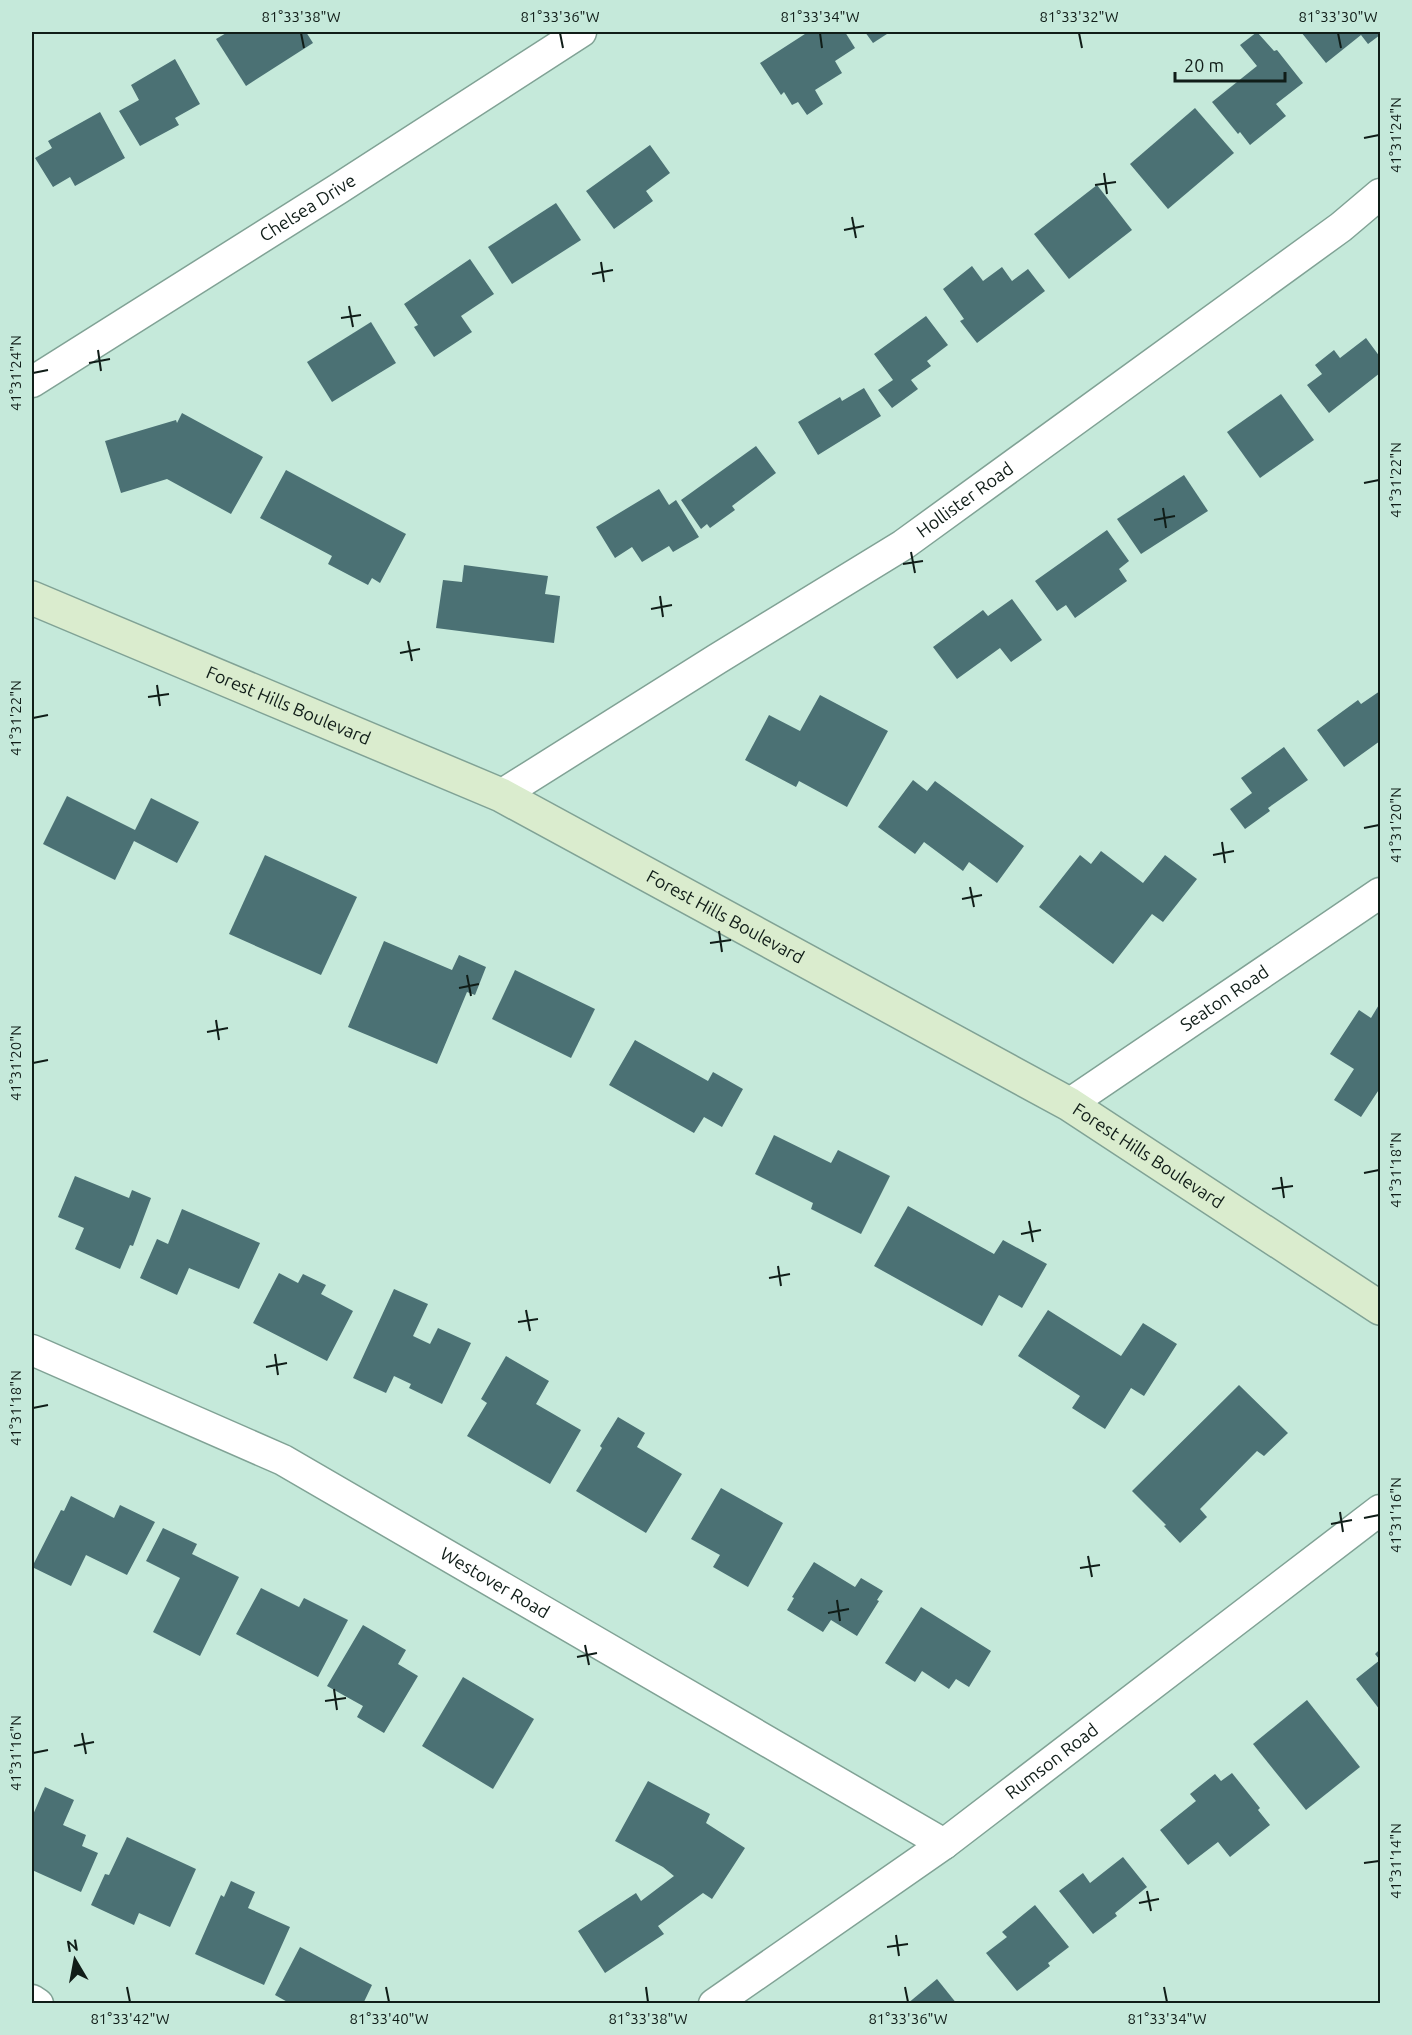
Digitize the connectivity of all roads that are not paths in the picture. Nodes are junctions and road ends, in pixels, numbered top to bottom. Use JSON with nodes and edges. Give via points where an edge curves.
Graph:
{"nodes":[{"id":1,"x":581,"y":32,"type":"edge"},
{"id":2,"x":1380,"y":194,"type":"edge"},
{"id":3,"x":32,"y":382,"type":"edge"},
{"id":4,"x":32,"y":598,"type":"edge"},
{"id":5,"x":501,"y":795,"type":"junction"},
{"id":6,"x":1380,"y":893,"type":"edge"},
{"id":7,"x":1069,"y":1104,"type":"junction"},
{"id":8,"x":1380,"y":1308,"type":"edge"},
{"id":9,"x":32,"y":1350,"type":"edge"},
{"id":10,"x":1380,"y":1510,"type":"edge"},
{"id":11,"x":944,"y":1845,"type":"junction"},
{"id":12,"x":32,"y":2000,"type":"edge"},
{"id":13,"x":38,"y":2004,"type":"edge"},
{"id":14,"x":714,"y":2004,"type":"edge"}],
"edges":[{"from":1,"to":3,"type":"street","name":"Chelsea Drive"},
{"from":2,"to":5,"type":"street","name":"Hollister Road","via":[[1341,227],[903,545]]},
{"from":4,"to":5,"type":"street","name":"Forest Hills Boulevard"},
{"from":5,"to":7,"type":"street","name":"Forest Hills Boulevard"},
{"from":6,"to":7,"type":"street","name":"Seaton Road"},
{"from":7,"to":8,"type":"street","name":"Forest Hills Boulevard"},
{"from":9,"to":11,"type":"street","name":"Westover Road","via":[[283,1460]]},
{"from":10,"to":11,"type":"street","name":"Rumson Road"},
{"from":11,"to":14,"type":"street","name":"Rumson Road"},
{"from":12,"to":13,"type":"street"}]}
